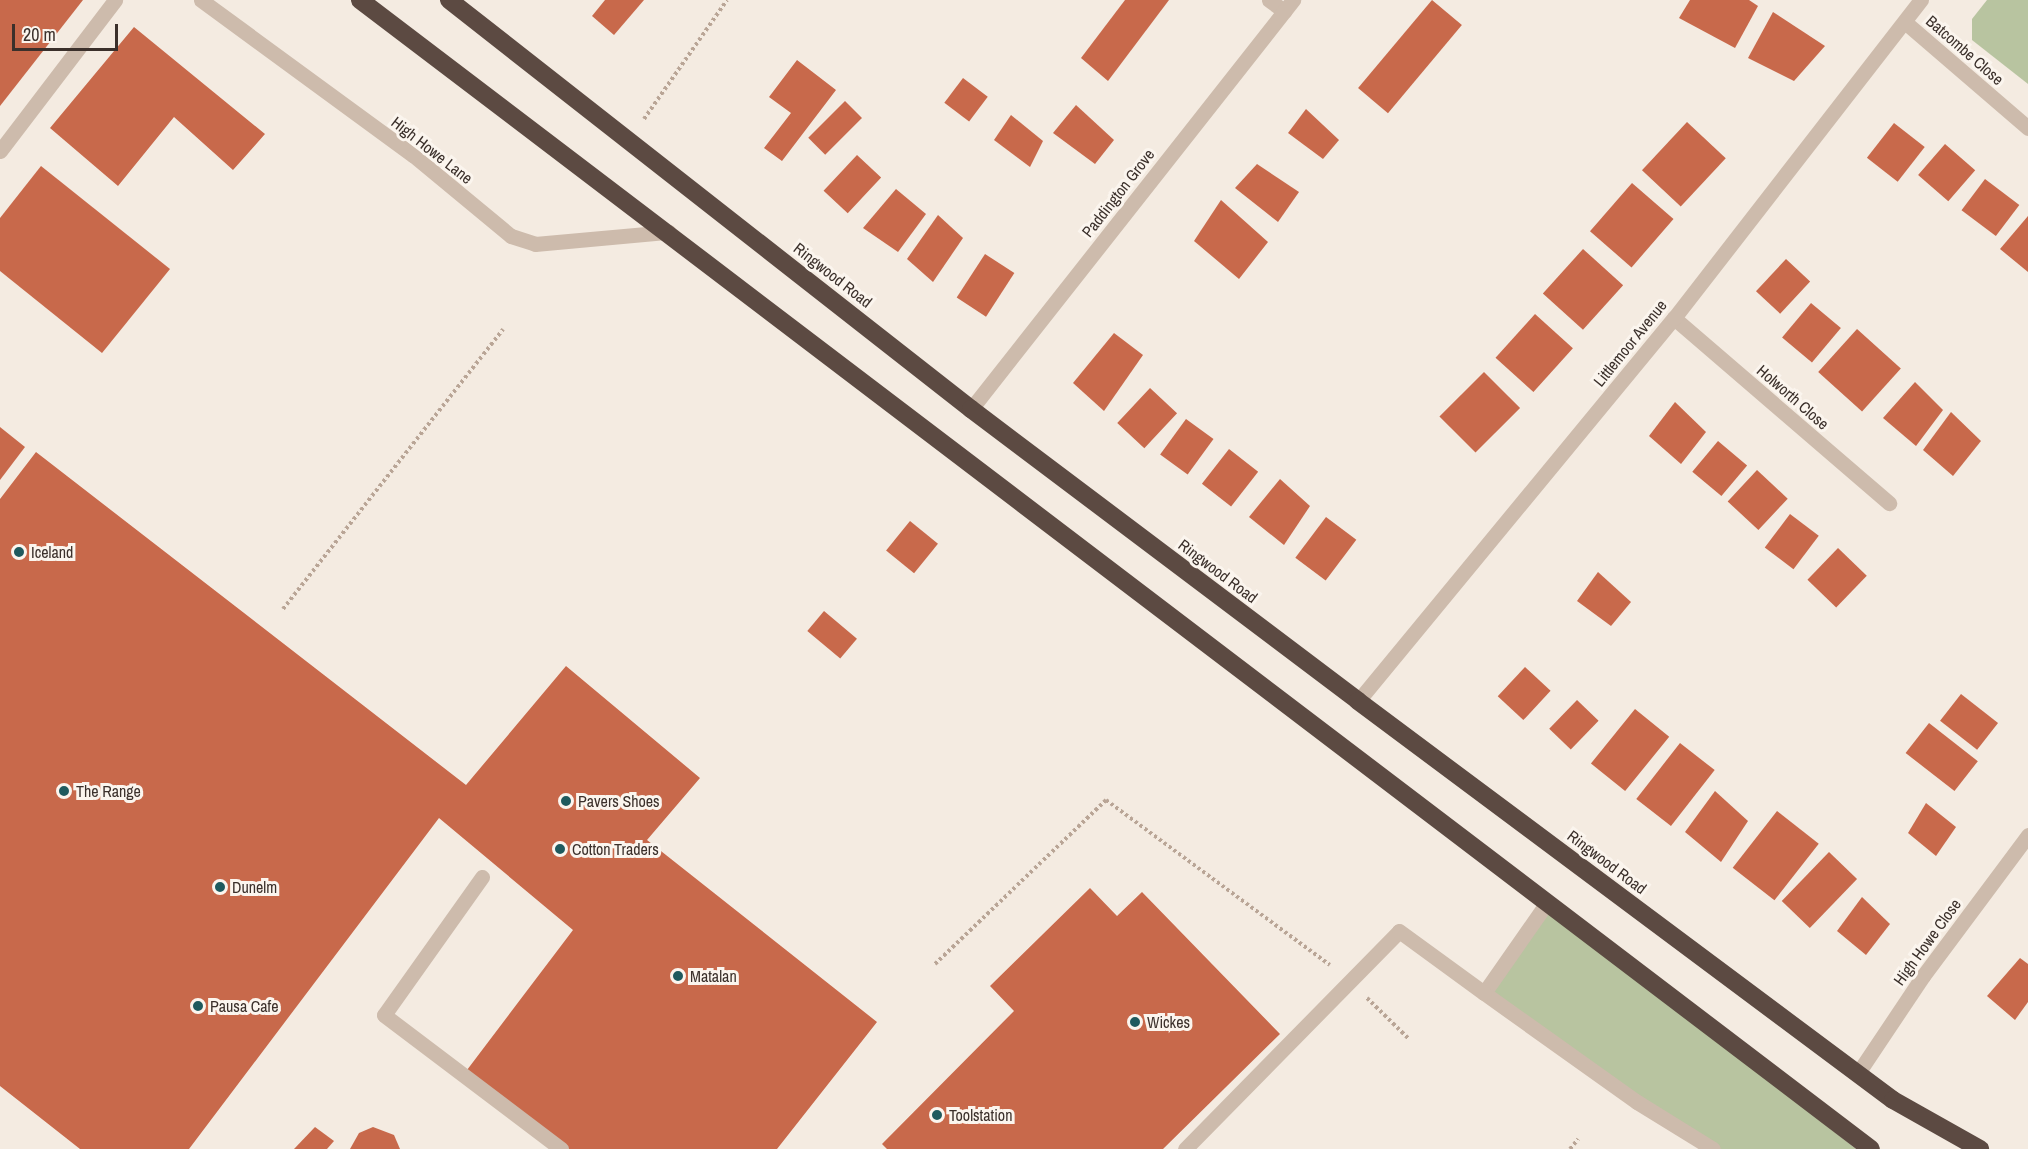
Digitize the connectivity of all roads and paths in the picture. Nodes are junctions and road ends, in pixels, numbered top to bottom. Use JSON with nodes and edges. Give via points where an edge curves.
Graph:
{"nodes":[{"id":1,"x":115,"y":0,"type":"edge"},
{"id":2,"x":201,"y":0,"type":"edge"},
{"id":3,"x":360,"y":0,"type":"edge"},
{"id":4,"x":449,"y":0,"type":"edge"},
{"id":5,"x":727,"y":0,"type":"edge"},
{"id":6,"x":1269,"y":0,"type":"edge"},
{"id":7,"x":1921,"y":0,"type":"edge"},
{"id":8,"x":1288,"y":6,"type":"edge"},
{"id":9,"x":1906,"y":23,"type":"junction"},
{"id":10,"x":640,"y":125,"type":"dead end"},
{"id":11,"x":2028,"y":128,"type":"edge"},
{"id":12,"x":0,"y":151,"type":"edge"},
{"id":13,"x":668,"y":232,"type":"junction"},
{"id":14,"x":1674,"y":318,"type":"junction"},
{"id":15,"x":503,"y":329,"type":"dead end"},
{"id":16,"x":971,"y":409,"type":"junction"},
{"id":17,"x":1888,"y":503,"type":"dead end"},
{"id":18,"x":284,"y":609,"type":"dead end"},
{"id":19,"x":1358,"y":701,"type":"junction"},
{"id":20,"x":2028,"y":835,"type":"edge"},
{"id":21,"x":482,"y":877,"type":"dead end"},
{"id":22,"x":1546,"y":904,"type":"junction"},
{"id":23,"x":935,"y":964,"type":"dead end"},
{"id":24,"x":1349,"y":979,"type":"junction"},
{"id":25,"x":1484,"y":993,"type":"junction"},
{"id":26,"x":1409,"y":1039,"type":"dead end"},
{"id":27,"x":1858,"y":1073,"type":"junction"},
{"id":28,"x":1847,"y":1131,"type":"junction"},
{"id":29,"x":1578,"y":1139,"type":"dead end"},
{"id":30,"x":561,"y":1149,"type":"edge"},
{"id":31,"x":1185,"y":1149,"type":"edge"},
{"id":32,"x":1570,"y":1149,"type":"edge"},
{"id":33,"x":1713,"y":1149,"type":"edge"},
{"id":34,"x":1856,"y":1149,"type":"edge"},
{"id":35,"x":1871,"y":1149,"type":"edge"},
{"id":36,"x":1980,"y":1149,"type":"edge"}],
"edges":[{"from":1,"to":12,"type":"street"},
{"from":2,"to":13,"type":"street","name":"High Howe Lane","via":[[413,155],[511,236],[535,244]]},
{"from":3,"to":13,"type":"highway"},
{"from":4,"to":16,"type":"highway","name":"Ringwood Road"},
{"from":5,"to":10,"type":"path"},
{"from":6,"to":8,"type":"street"},
{"from":7,"to":9,"type":"street","name":"Littlemoor Avenue"},
{"from":8,"to":16,"type":"street","name":"Paddington Grove"},
{"from":9,"to":11,"type":"street","name":"Batcombe Close"},
{"from":9,"to":14,"type":"street","name":"Littlemoor Avenue"},
{"from":13,"to":22,"type":"highway"},
{"from":14,"to":17,"type":"street","name":"Holworth Close"},
{"from":14,"to":19,"type":"street","name":"Littlemoor Avenue"},
{"from":15,"to":18,"type":"path"},
{"from":16,"to":19,"type":"highway","name":"Ringwood Road"},
{"from":19,"to":27,"type":"highway","name":"Ringwood Road"},
{"from":20,"to":27,"type":"street","name":"High Howe Close","via":[[1923,976]]},
{"from":21,"to":30,"type":"street","via":[[384,1015]]},
{"from":22,"to":25,"type":"street"},
{"from":22,"to":28,"type":"highway"},
{"from":23,"to":24,"type":"path","via":[[1106,800],[1232,894],[1277,921]]},
{"from":24,"to":25,"type":"street","via":[[1399,931]]},
{"from":24,"to":26,"type":"path"},
{"from":24,"to":31,"type":"street"},
{"from":25,"to":33,"type":"street","via":[[1637,1102]]},
{"from":27,"to":36,"type":"highway","name":"Ringwood Road","via":[[1893,1100]]},
{"from":28,"to":34,"type":"street"},
{"from":28,"to":35,"type":"highway"},
{"from":29,"to":32,"type":"path"}]}
